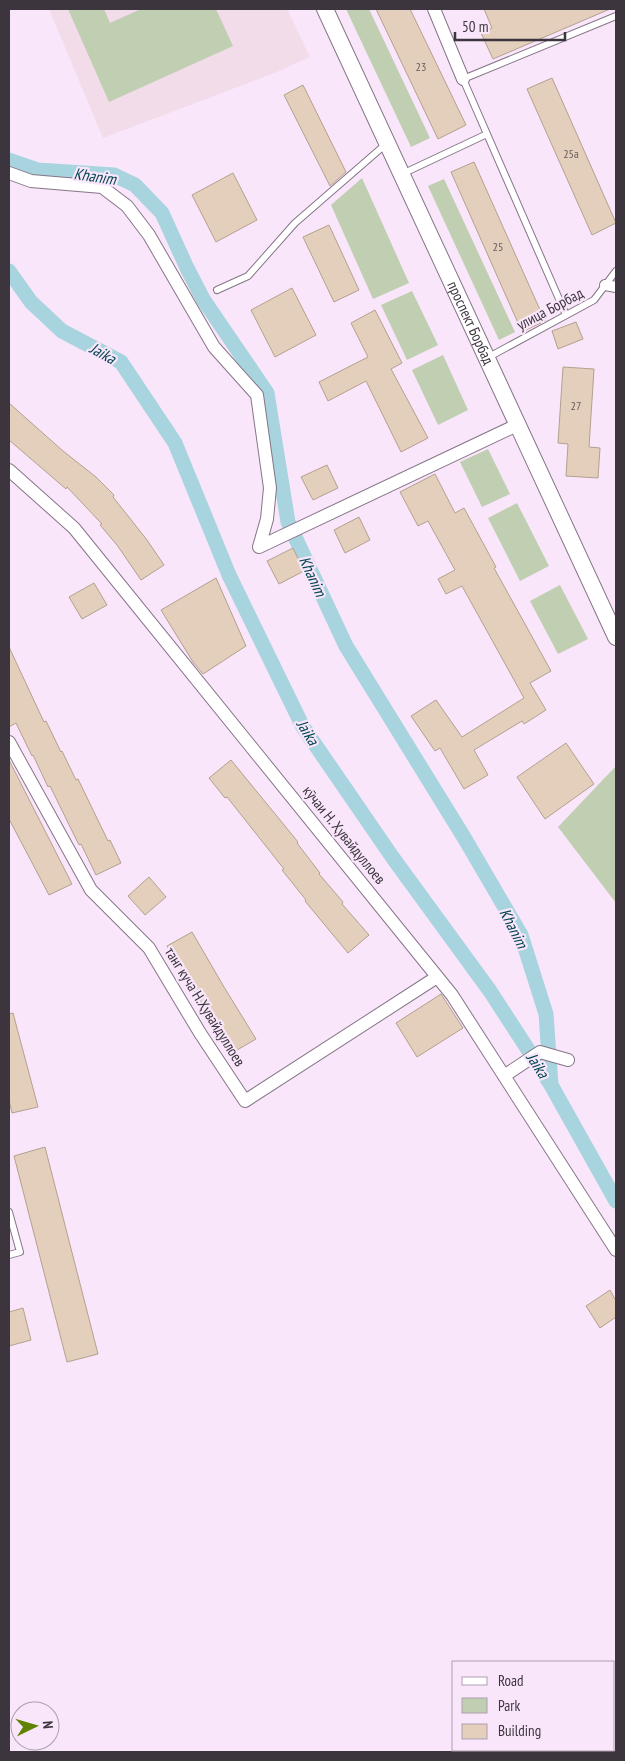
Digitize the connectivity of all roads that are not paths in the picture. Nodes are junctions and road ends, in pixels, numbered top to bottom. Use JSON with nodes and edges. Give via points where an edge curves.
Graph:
{"nodes":[{"id":1,"x":325,"y":9,"type":"edge"},
{"id":2,"x":434,"y":9,"type":"edge"},
{"id":3,"x":616,"y":16,"type":"edge"},
{"id":4,"x":463,"y":79,"type":"junction"},
{"id":5,"x":487,"y":134,"type":"junction"},
{"id":6,"x":387,"y":143,"type":"junction"},
{"id":7,"x":9,"y":172,"type":"edge"},
{"id":8,"x":402,"y":175,"type":"junction"},
{"id":9,"x":616,"y":271,"type":"edge"},
{"id":10,"x":606,"y":285,"type":"junction"},
{"id":11,"x":616,"y":287,"type":"edge"},
{"id":12,"x":217,"y":290,"type":"dead end"},
{"id":13,"x":566,"y":315,"type":"junction"},
{"id":14,"x":486,"y":358,"type":"junction"},
{"id":15,"x":517,"y":425,"type":"junction"},
{"id":16,"x":9,"y":470,"type":"edge"},
{"id":17,"x":615,"y":632,"type":"edge"},
{"id":18,"x":9,"y":742,"type":"edge"},
{"id":19,"x":437,"y":977,"type":"junction"},
{"id":20,"x":568,"y":1060,"type":"dead end"},
{"id":21,"x":504,"y":1076,"type":"junction"},
{"id":22,"x":9,"y":1212,"type":"edge"},
{"id":23,"x":616,"y":1250,"type":"edge"},
{"id":24,"x":9,"y":1255,"type":"edge"}],
"edges":[{"from":1,"to":6,"type":"street","name":"проспект Борбад"},
{"from":2,"to":4,"type":"street"},
{"from":3,"to":4,"type":"lane"},
{"from":4,"to":5,"type":"lane"},
{"from":5,"to":8,"type":"lane"},
{"from":5,"to":13,"type":"lane"},
{"from":6,"to":8,"type":"street","name":"проспект Борбад"},
{"from":6,"to":12,"type":"lane","via":[[295,223],[248,276]]},
{"from":7,"to":15,"type":"street","via":[[31,180],[102,188],[127,206],[149,235],[214,347],[257,395],[270,488],[267,519],[259,547]]},
{"from":8,"to":14,"type":"street","name":"проспект Борбад"},
{"from":9,"to":10,"type":"lane","name":"улица Борбад"},
{"from":10,"to":11,"type":"street"},
{"from":10,"to":13,"type":"lane","name":"улица Борбад","via":[[594,300]]},
{"from":13,"to":14,"type":"lane","name":"улица Борбад"},
{"from":14,"to":15,"type":"street","name":"проспект Борбад"},
{"from":15,"to":17,"type":"street","name":"проспект Борбад"},
{"from":16,"to":19,"type":"street","name":"кӯчаи Н. Ҳувайдуллоев","via":[[74,528]]},
{"from":18,"to":19,"type":"street","name":"танг куча Н.Ҳувайдуллоев","via":[[91,890],[149,948],[245,1101]]},
{"from":19,"to":21,"type":"street","name":"кӯчаи Н. Ҳувайдуллоев"},
{"from":20,"to":21,"type":"street","via":[[540,1052]]},
{"from":21,"to":23,"type":"street","name":"кӯчаи Н. Ҳувайдуллоев"},
{"from":22,"to":24,"type":"lane","via":[[20,1252]]}]}
